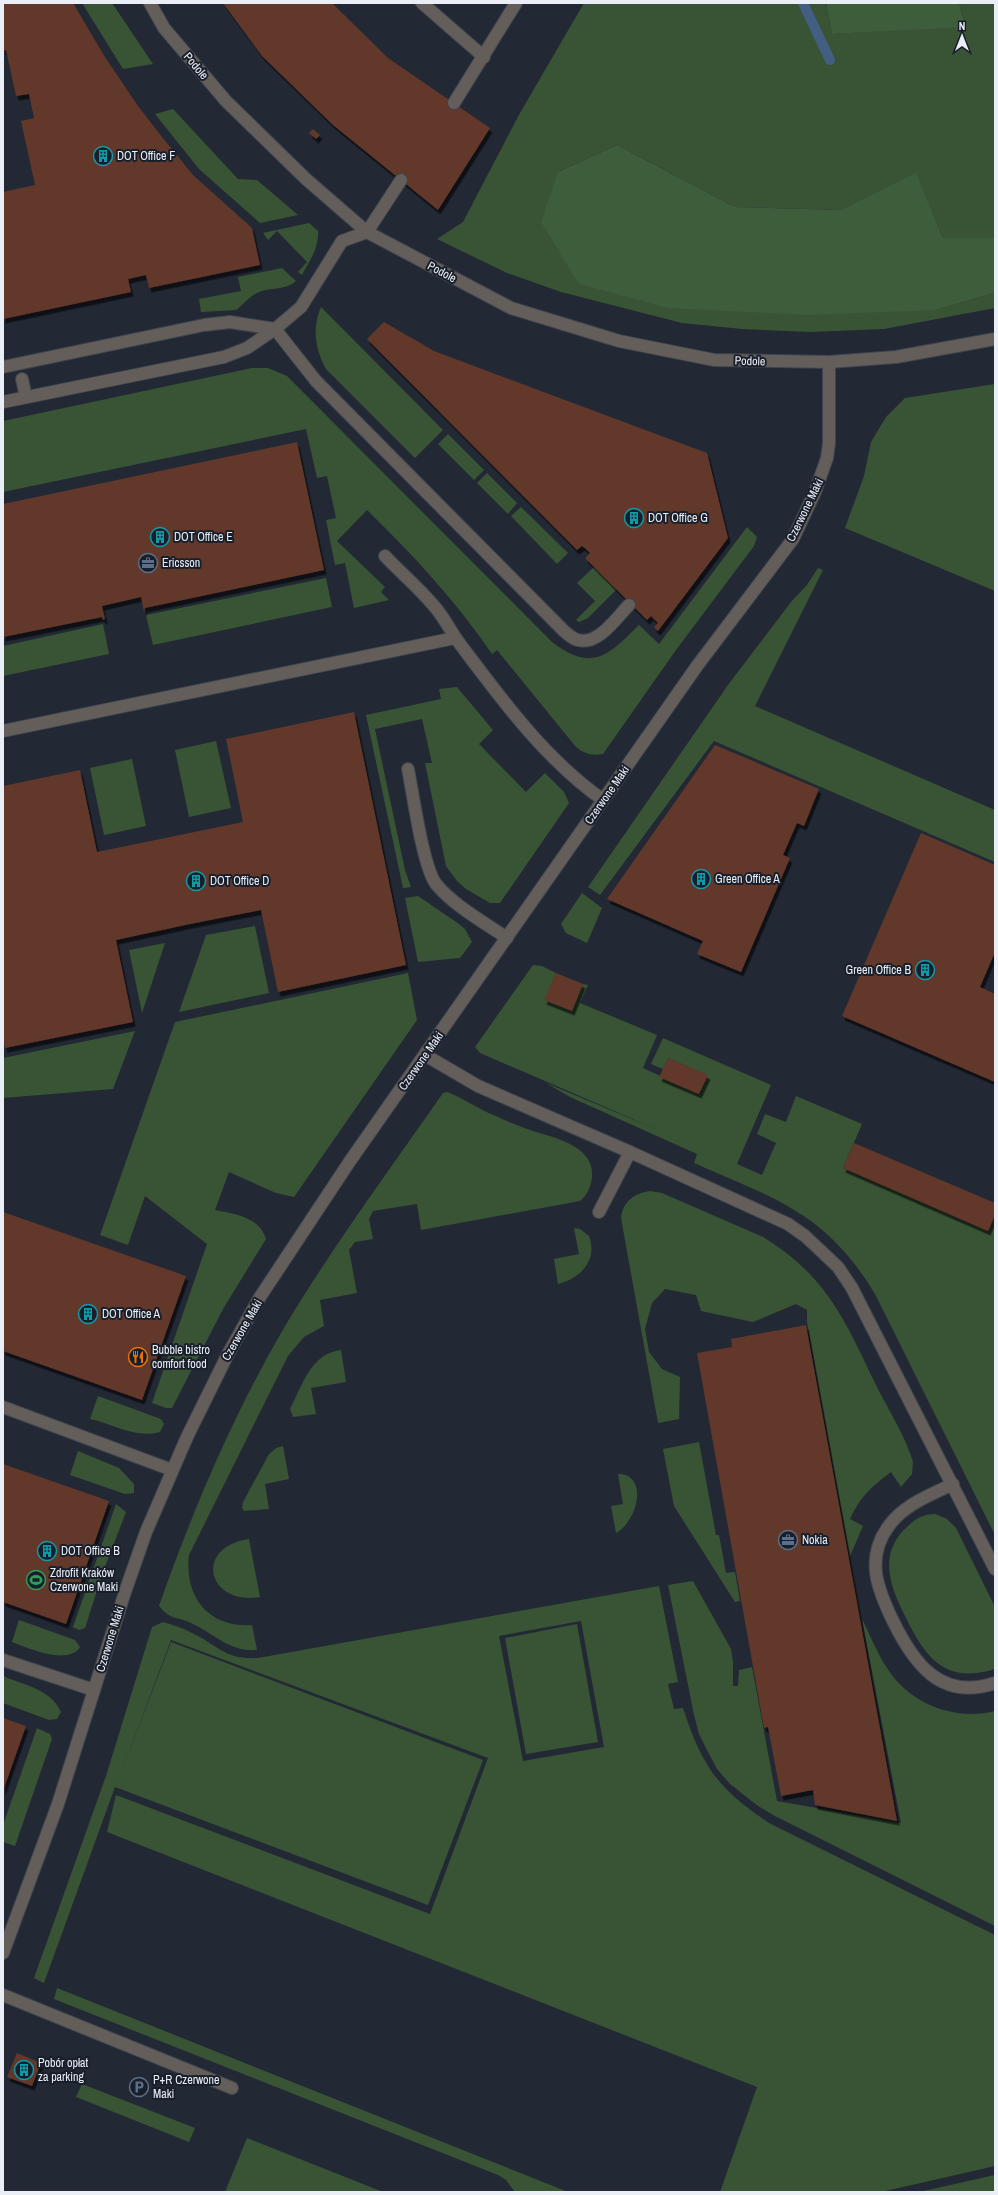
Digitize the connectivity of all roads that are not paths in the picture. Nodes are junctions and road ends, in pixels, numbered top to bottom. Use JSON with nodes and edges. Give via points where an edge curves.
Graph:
{"nodes":[{"id":1,"x":150,"y":3,"type":"edge"},
{"id":2,"x":422,"y":3,"type":"edge"},
{"id":3,"x":516,"y":3,"type":"edge"},
{"id":4,"x":484,"y":57,"type":"junction"},
{"id":5,"x":454,"y":103,"type":"dead end"},
{"id":6,"x":401,"y":180,"type":"dead end"},
{"id":7,"x":367,"y":232,"type":"junction"},
{"id":8,"x":275,"y":329,"type":"junction"},
{"id":9,"x":995,"y":339,"type":"edge"},
{"id":10,"x":829,"y":362,"type":"junction"},
{"id":11,"x":3,"y":367,"type":"edge"},
{"id":12,"x":22,"y":378,"type":"dead end"},
{"id":13,"x":26,"y":397,"type":"junction"},
{"id":14,"x":3,"y":402,"type":"edge"},
{"id":15,"x":385,"y":556,"type":"dead end"},
{"id":16,"x":629,"y":605,"type":"dead end"},
{"id":17,"x":455,"y":638,"type":"junction"},
{"id":18,"x":3,"y":731,"type":"edge"},
{"id":19,"x":408,"y":769,"type":"dead end"},
{"id":20,"x":603,"y":800,"type":"junction"},
{"id":21,"x":507,"y":938,"type":"junction"},
{"id":22,"x":425,"y":1056,"type":"junction"},
{"id":23,"x":630,"y":1152,"type":"junction"},
{"id":24,"x":599,"y":1212,"type":"dead end"},
{"id":25,"x":3,"y":1407,"type":"edge"},
{"id":26,"x":172,"y":1470,"type":"junction"},
{"id":27,"x":953,"y":1484,"type":"junction"},
{"id":28,"x":995,"y":1569,"type":"edge"},
{"id":29,"x":3,"y":1660,"type":"edge"},
{"id":30,"x":995,"y":1683,"type":"edge"},
{"id":31,"x":94,"y":1690,"type":"junction"},
{"id":32,"x":3,"y":1953,"type":"edge"},
{"id":33,"x":3,"y":1995,"type":"edge"},
{"id":34,"x":232,"y":2088,"type":"dead end"}],
"edges":[{"from":1,"to":7,"type":"street","name":"Podole","via":[[164,28],[226,101],[306,179]]},
{"from":2,"to":4,"type":"street"},
{"from":3,"to":4,"type":"street"},
{"from":4,"to":5,"type":"street"},
{"from":6,"to":7,"type":"street"},
{"from":7,"to":8,"type":"street","via":[[342,241],[301,307]]},
{"from":7,"to":10,"type":"street","name":"Podole","via":[[511,308],[619,341],[714,360]]},
{"from":8,"to":11,"type":"street","via":[[230,322],[204,325]]},
{"from":8,"to":13,"type":"street","via":[[247,348],[224,357]]},
{"from":8,"to":16,"type":"street","via":[[316,381],[565,632],[579,641],[592,639]]},
{"from":9,"to":10,"type":"street","via":[[896,357]]},
{"from":10,"to":20,"type":"street","name":"Czerwone Maki","via":[[827,458],[802,523],[777,561],[696,666]]},
{"from":12,"to":13,"type":"street"},
{"from":13,"to":14,"type":"street"},
{"from":15,"to":17,"type":"street","via":[[435,607]]},
{"from":17,"to":18,"type":"street"},
{"from":17,"to":20,"type":"street","via":[[501,699],[559,764]]},
{"from":19,"to":21,"type":"street","via":[[427,862],[436,884],[453,900]]},
{"from":20,"to":21,"type":"street","name":"Czerwone Maki"},
{"from":21,"to":22,"type":"street","name":"Czerwone Maki"},
{"from":22,"to":23,"type":"street","via":[[458,1076],[504,1098]]},
{"from":22,"to":26,"type":"street","name":"Czerwone Maki","via":[[320,1205],[260,1297],[216,1378]]},
{"from":23,"to":24,"type":"street"},
{"from":23,"to":27,"type":"street","via":[[788,1224],[838,1267],[856,1295]]},
{"from":25,"to":26,"type":"street"},
{"from":26,"to":31,"type":"street","name":"Czerwone Maki","via":[[135,1562]]},
{"from":27,"to":28,"type":"street"},
{"from":27,"to":30,"type":"street","via":[[912,1504],[888,1527],[876,1555],[876,1581],[901,1638],[922,1668],[942,1681],[956,1685],[986,1686]]},
{"from":29,"to":31,"type":"street"},
{"from":31,"to":32,"type":"street","name":"Czerwone Maki","via":[[56,1811]]},
{"from":33,"to":34,"type":"street"}]}
